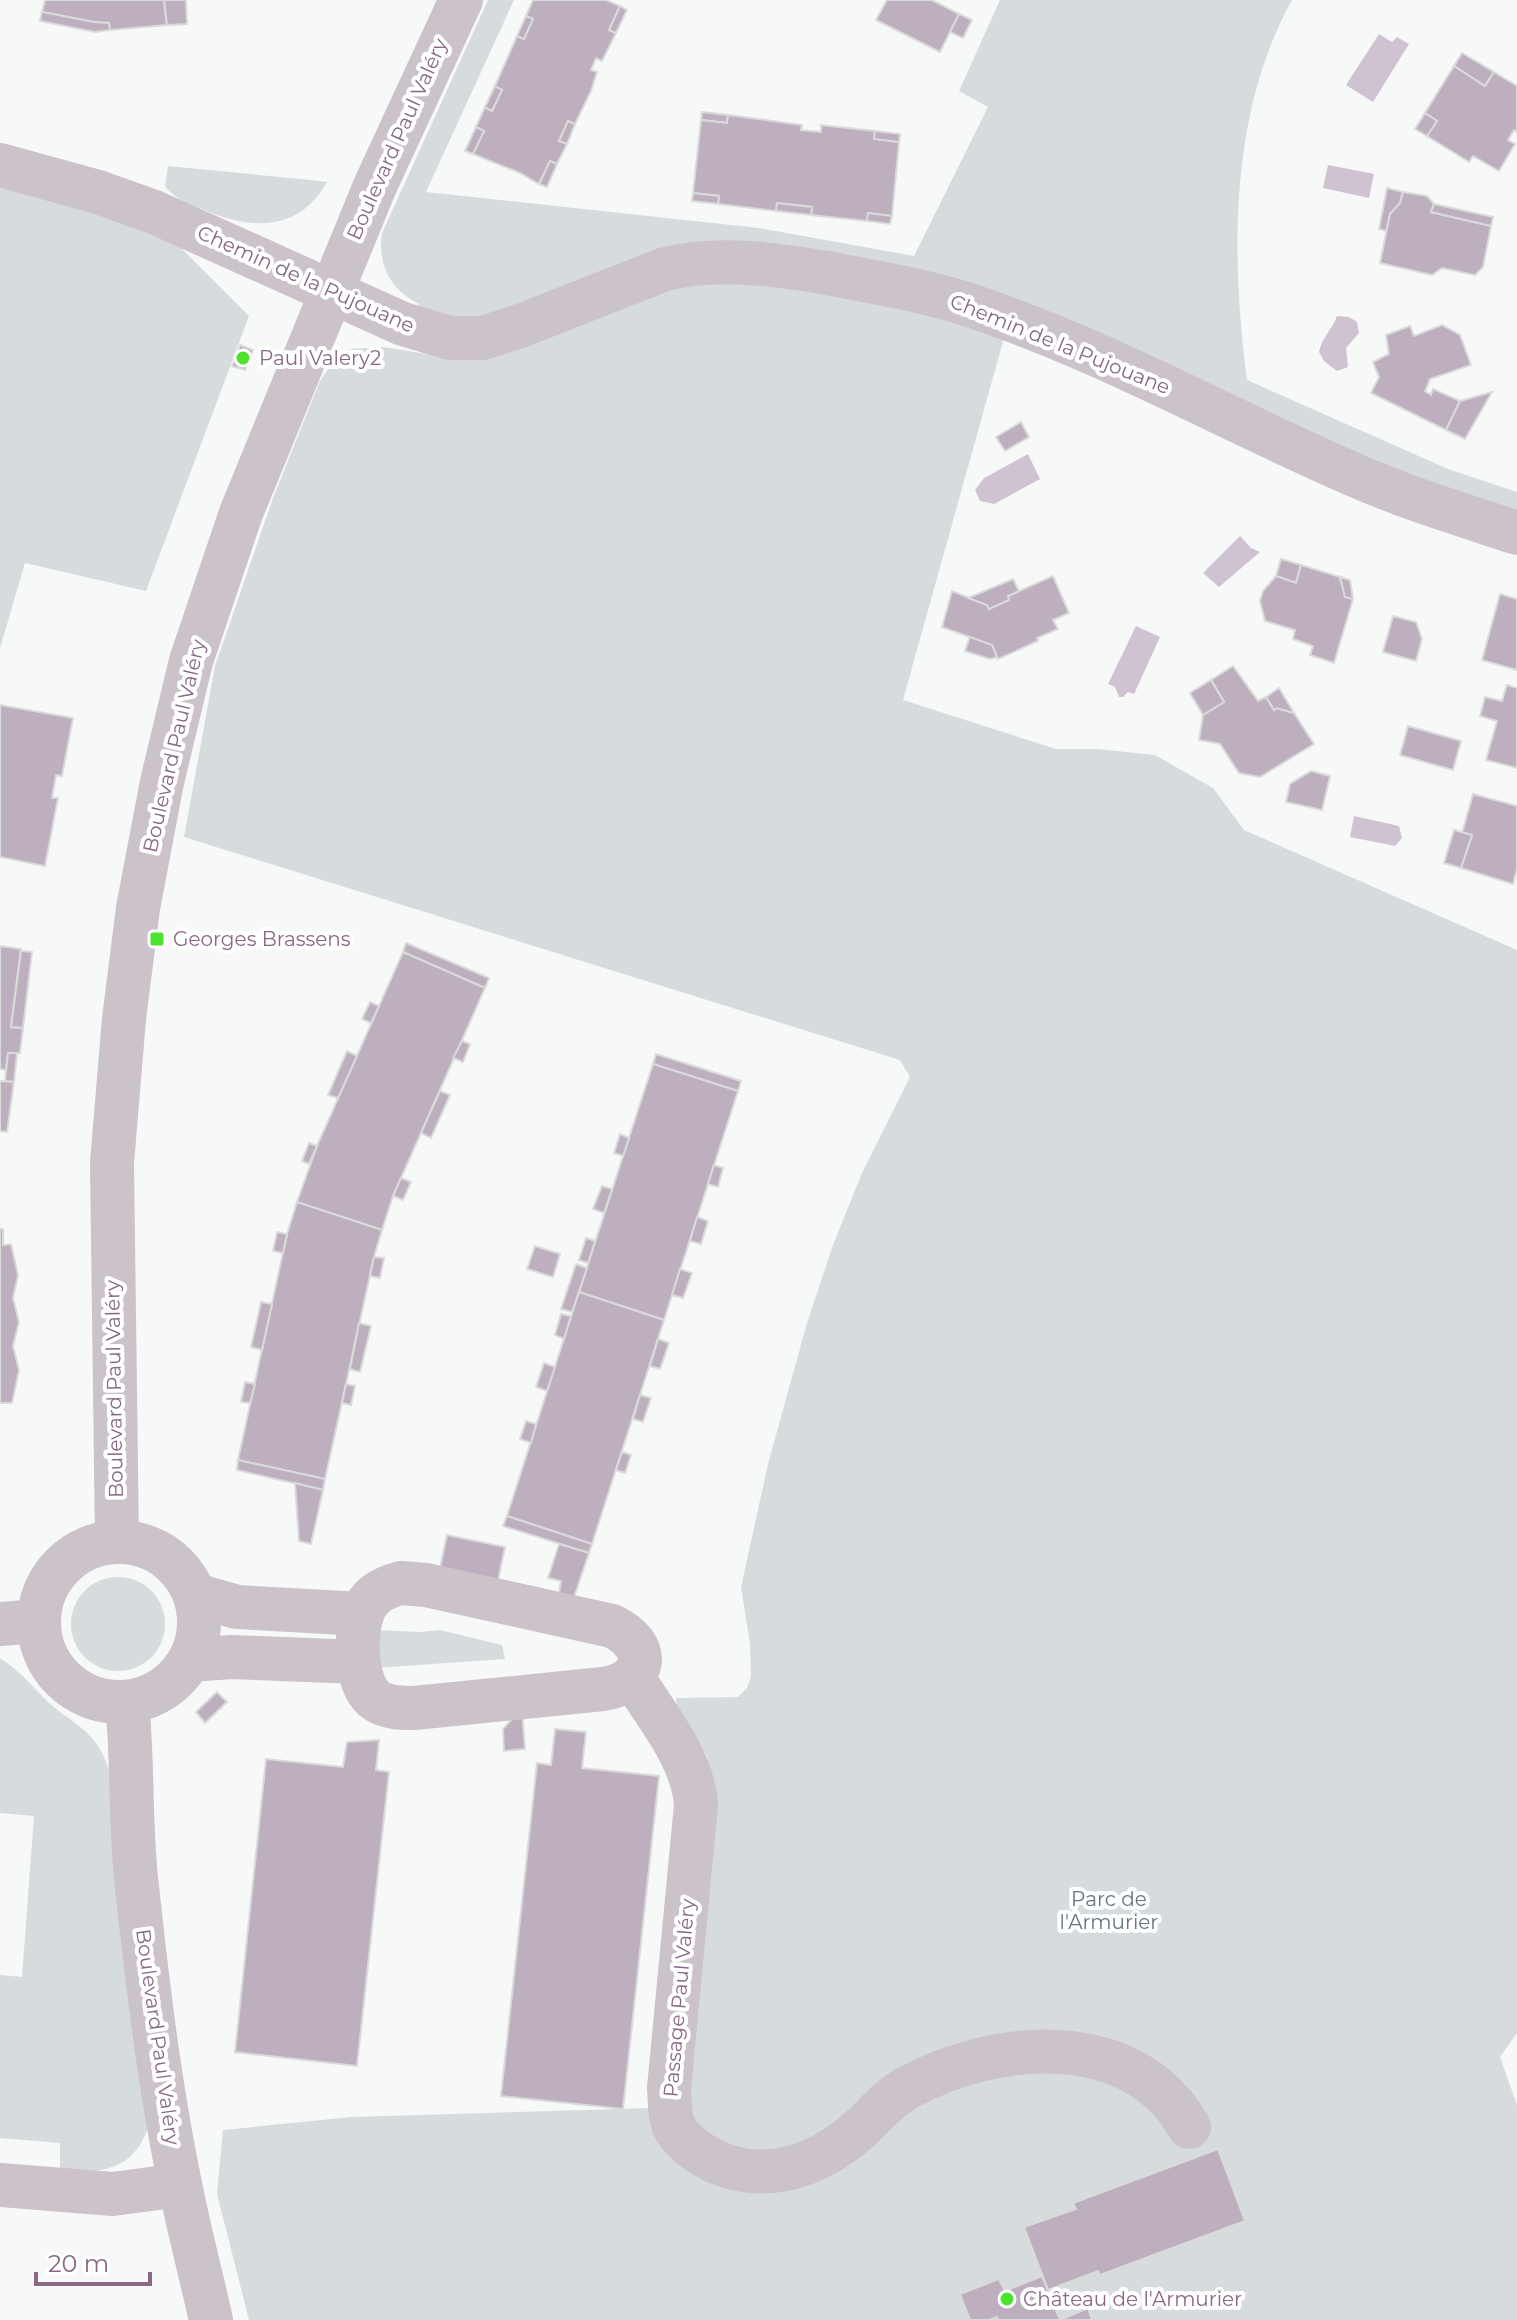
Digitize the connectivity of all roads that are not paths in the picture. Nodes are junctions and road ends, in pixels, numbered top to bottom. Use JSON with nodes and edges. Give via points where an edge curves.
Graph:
{"nodes":[{"id":1,"x":461,"y":0,"type":"edge"},
{"id":2,"x":0,"y":165,"type":"edge"},
{"id":3,"x":330,"y":291,"type":"junction"},
{"id":4,"x":1517,"y":533,"type":"edge"},
{"id":5,"x":117,"y":1542,"type":"junction"},
{"id":6,"x":195,"y":1595,"type":"junction"},
{"id":7,"x":362,"y":1614,"type":"junction"},
{"id":8,"x":19,"y":1622,"type":"edge"},
{"id":9,"x":190,"y":1660,"type":"junction"},
{"id":10,"x":358,"y":1662,"type":"junction"},
{"id":11,"x":633,"y":1678,"type":"junction"},
{"id":12,"x":127,"y":1702,"type":"junction"},
{"id":13,"x":1189,"y":2127,"type":"dead end"},
{"id":14,"x":0,"y":2185,"type":"edge"},
{"id":15,"x":180,"y":2185,"type":"junction"},
{"id":16,"x":211,"y":2320,"type":"edge"}],
"edges":[{"from":1,"to":3,"type":"street","name":"Boulevard Paul Valéry"},
{"from":2,"to":3,"type":"street","name":"Chemin de la Pujouane","via":[[154,212]]},
{"from":3,"to":4,"type":"street","name":"Chemin de la Pujouane","via":[[403,324],[450,338],[483,338],[690,263],[788,267],[908,287],[970,305],[1133,370],[1357,476]]},
{"from":3,"to":5,"type":"street","name":"Boulevard Paul Valéry","via":[[241,513],[191,661],[138,908],[112,1163]]},
{"from":5,"to":6,"type":"street","via":[[142,1545],[165,1556]]},
{"from":5,"to":8,"type":"street","via":[[87,1548],[61,1565]]},
{"from":6,"to":7,"type":"street","via":[[237,1607]]},
{"from":6,"to":9,"type":"street","via":[[199,1628]]},
{"from":7,"to":10,"type":"street"},
{"from":7,"to":11,"type":"street","via":[[375,1595],[401,1583],[612,1626],[625,1632],[638,1650]]},
{"from":8,"to":12,"type":"street","via":[[64,1682],[93,1699]]},
{"from":9,"to":10,"type":"street"},
{"from":9,"to":12,"type":"street","via":[[153,1696]]},
{"from":10,"to":11,"type":"street","via":[[369,1693],[393,1707],[603,1689]]},
{"from":11,"to":13,"type":"street","name":"Passage Paul Valéry","via":[[695,1786],[669,2088],[673,2124],[684,2142],[711,2161],[739,2170],[787,2168],[848,2139],[907,2088],[981,2059],[1064,2051],[1145,2078],[1180,2109]]},
{"from":12,"to":15,"type":"street","name":"Boulevard Paul Valéry","via":[[136,1875],[162,2087]]},
{"from":14,"to":15,"type":"street","via":[[113,2194]]},
{"from":15,"to":16,"type":"street","name":"Boulevard Paul Valéry"}]}
